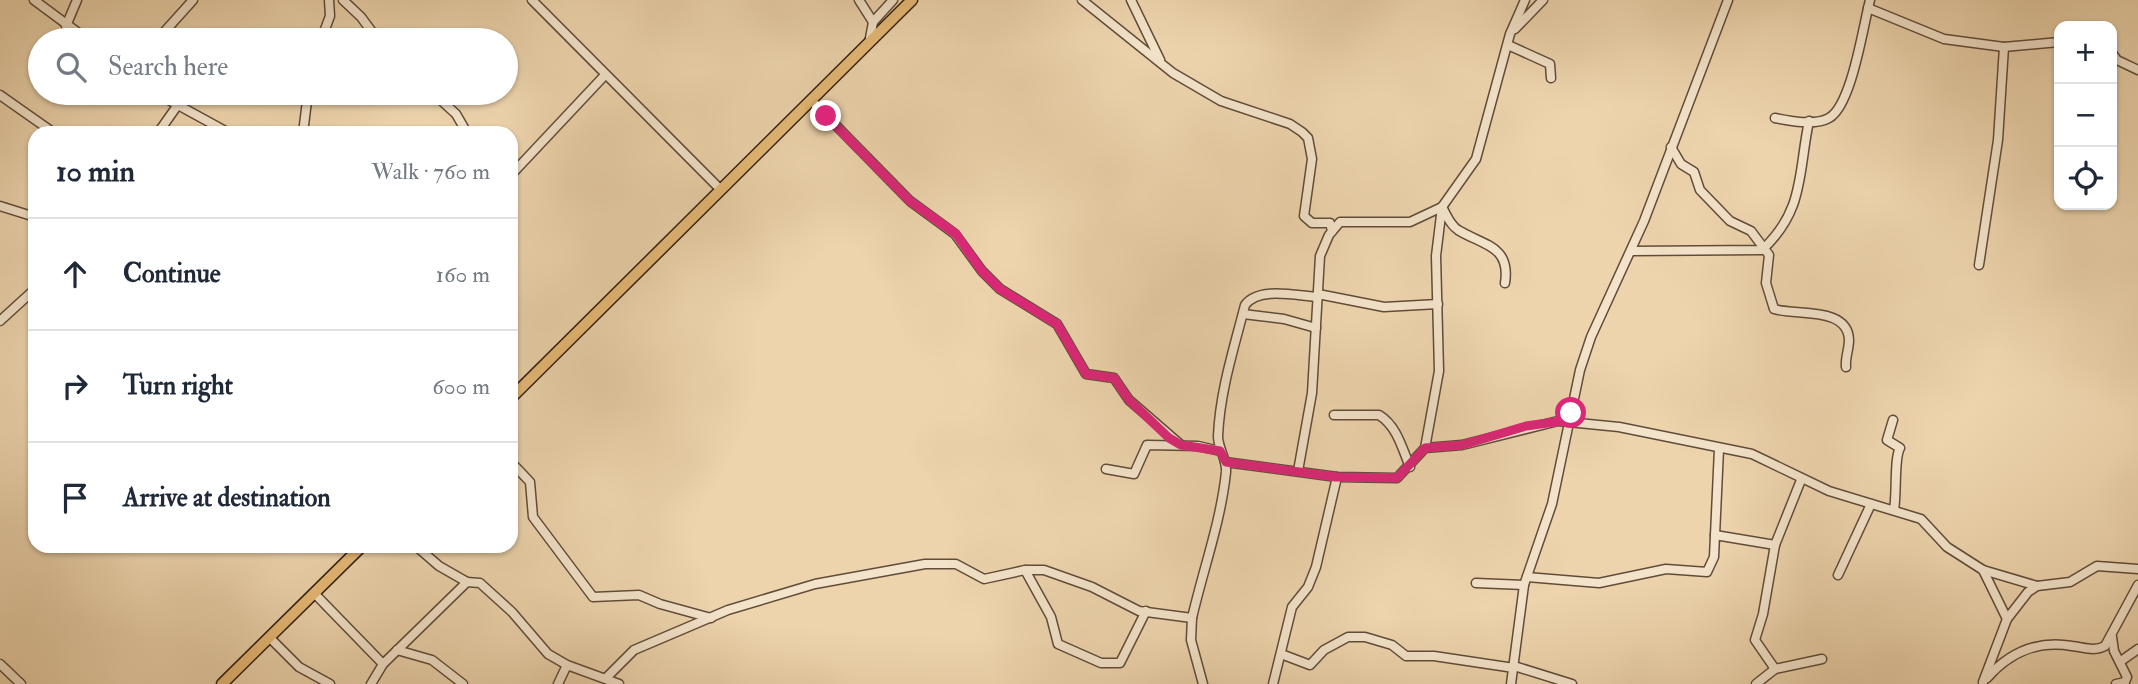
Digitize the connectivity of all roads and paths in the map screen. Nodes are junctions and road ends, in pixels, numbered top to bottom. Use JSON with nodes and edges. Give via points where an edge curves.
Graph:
{"nodes":[{"id":1,"x":34,"y":0,"type":"edge"},
{"id":2,"x":77,"y":0,"type":"edge"},
{"id":3,"x":193,"y":0,"type":"edge"},
{"id":4,"x":329,"y":0,"type":"edge"},
{"id":5,"x":342,"y":0,"type":"edge"},
{"id":6,"x":532,"y":0,"type":"edge"},
{"id":7,"x":859,"y":0,"type":"edge"},
{"id":8,"x":892,"y":0,"type":"edge"},
{"id":9,"x":912,"y":0,"type":"edge"},
{"id":10,"x":1082,"y":0,"type":"edge"},
{"id":11,"x":1131,"y":0,"type":"edge"},
{"id":12,"x":1525,"y":0,"type":"edge"},
{"id":13,"x":1543,"y":0,"type":"edge"},
{"id":14,"x":1728,"y":0,"type":"edge"},
{"id":15,"x":1869,"y":4,"type":"edge"},
{"id":16,"x":331,"y":10,"type":"junction"},
{"id":17,"x":873,"y":22,"type":"junction"},
{"id":18,"x":66,"y":26,"type":"junction"},
{"id":19,"x":69,"y":28,"type":"edge"},
{"id":20,"x":168,"y":28,"type":"edge"},
{"id":21,"x":325,"y":28,"type":"edge"},
{"id":22,"x":369,"y":28,"type":"edge"},
{"id":23,"x":1510,"y":34,"type":"junction"},
{"id":24,"x":870,"y":38,"type":"junction"},
{"id":25,"x":2054,"y":42,"type":"edge"},
{"id":26,"x":1508,"y":45,"type":"junction"},
{"id":27,"x":2004,"y":47,"type":"junction"},
{"id":28,"x":2117,"y":60,"type":"edge"},
{"id":29,"x":1161,"y":63,"type":"junction"},
{"id":30,"x":2138,"y":70,"type":"edge"},
{"id":31,"x":605,"y":75,"type":"junction"},
{"id":32,"x":1551,"y":78,"type":"dead end"},
{"id":33,"x":0,"y":95,"type":"edge"},
{"id":34,"x":811,"y":100,"type":"junction"},
{"id":35,"x":306,"y":105,"type":"edge"},
{"id":36,"x":446,"y":105,"type":"edge"},
{"id":37,"x":177,"y":106,"type":"joint"},
{"id":38,"x":1775,"y":118,"type":"dead end"},
{"id":39,"x":1808,"y":121,"type":"junction"},
{"id":40,"x":44,"y":126,"type":"edge"},
{"id":41,"x":163,"y":126,"type":"edge"},
{"id":42,"x":216,"y":126,"type":"edge"},
{"id":43,"x":304,"y":126,"type":"edge"},
{"id":44,"x":463,"y":126,"type":"edge"},
{"id":45,"x":1671,"y":147,"type":"junction"},
{"id":46,"x":518,"y":168,"type":"edge"},
{"id":47,"x":720,"y":189,"type":"junction"},
{"id":48,"x":0,"y":206,"type":"edge"},
{"id":49,"x":1442,"y":206,"type":"junction"},
{"id":50,"x":28,"y":216,"type":"edge"},
{"id":51,"x":1332,"y":231,"type":"junction"},
{"id":52,"x":1762,"y":250,"type":"junction"},
{"id":53,"x":1631,"y":251,"type":"junction"},
{"id":54,"x":1979,"y":265,"type":"dead end"},
{"id":55,"x":1505,"y":283,"type":"dead end"},
{"id":56,"x":28,"y":296,"type":"edge"},
{"id":57,"x":1318,"y":296,"type":"junction"},
{"id":58,"x":1438,"y":304,"type":"junction"},
{"id":59,"x":12,"y":311,"type":"junction"},
{"id":60,"x":1243,"y":314,"type":"junction"},
{"id":61,"x":0,"y":315,"type":"edge"},
{"id":62,"x":0,"y":321,"type":"edge"},
{"id":63,"x":1316,"y":328,"type":"junction"},
{"id":64,"x":1846,"y":367,"type":"dead end"},
{"id":65,"x":518,"y":391,"type":"edge"},
{"id":66,"x":1334,"y":415,"type":"dead end"},
{"id":67,"x":1569,"y":420,"type":"junction"},
{"id":68,"x":1893,"y":420,"type":"dead end"},
{"id":69,"x":1181,"y":445,"type":"junction"},
{"id":70,"x":1425,"y":448,"type":"junction"},
{"id":71,"x":1719,"y":449,"type":"junction"},
{"id":72,"x":1220,"y":451,"type":"junction"},
{"id":73,"x":1226,"y":462,"type":"junction"},
{"id":74,"x":1410,"y":467,"type":"junction"},
{"id":75,"x":518,"y":469,"type":"edge"},
{"id":76,"x":1106,"y":469,"type":"dead end"},
{"id":77,"x":1298,"y":471,"type":"junction"},
{"id":78,"x":1336,"y":477,"type":"junction"},
{"id":79,"x":1801,"y":480,"type":"junction"},
{"id":80,"x":1871,"y":504,"type":"junction"},
{"id":81,"x":1894,"y":510,"type":"junction"},
{"id":82,"x":1716,"y":535,"type":"junction"},
{"id":83,"x":1775,"y":545,"type":"junction"},
{"id":84,"x":355,"y":553,"type":"edge"},
{"id":85,"x":424,"y":553,"type":"edge"},
{"id":86,"x":2138,"y":569,"type":"edge"},
{"id":87,"x":1025,"y":570,"type":"junction"},
{"id":88,"x":1983,"y":570,"type":"junction"},
{"id":89,"x":1838,"y":575,"type":"dead end"},
{"id":90,"x":1525,"y":581,"type":"junction"},
{"id":91,"x":467,"y":582,"type":"junction"},
{"id":92,"x":1476,"y":583,"type":"dead end"},
{"id":93,"x":2138,"y":585,"type":"edge"},
{"id":94,"x":2037,"y":586,"type":"junction"},
{"id":95,"x":314,"y":593,"type":"junction"},
{"id":96,"x":1146,"y":611,"type":"junction"},
{"id":97,"x":711,"y":618,"type":"junction"},
{"id":98,"x":1192,"y":618,"type":"junction"},
{"id":99,"x":2007,"y":619,"type":"junction"},
{"id":100,"x":269,"y":637,"type":"junction"},
{"id":101,"x":2112,"y":637,"type":"junction"},
{"id":102,"x":2138,"y":649,"type":"edge"},
{"id":103,"x":397,"y":650,"type":"junction"},
{"id":104,"x":1281,"y":654,"type":"junction"},
{"id":105,"x":1822,"y":659,"type":"dead end"},
{"id":106,"x":2124,"y":659,"type":"junction"},
{"id":107,"x":2138,"y":659,"type":"edge"},
{"id":108,"x":0,"y":664,"type":"edge"},
{"id":109,"x":383,"y":664,"type":"junction"},
{"id":110,"x":567,"y":666,"type":"junction"},
{"id":111,"x":1514,"y":667,"type":"junction"},
{"id":112,"x":1775,"y":669,"type":"junction"},
{"id":113,"x":606,"y":678,"type":"junction"},
{"id":114,"x":1983,"y":683,"type":"edge"},
{"id":115,"x":2121,"y":683,"type":"edge"},
{"id":116,"x":21,"y":684,"type":"edge"},
{"id":117,"x":222,"y":684,"type":"edge"},
{"id":118,"x":330,"y":684,"type":"edge"},
{"id":119,"x":370,"y":684,"type":"edge"},
{"id":120,"x":463,"y":684,"type":"edge"},
{"id":121,"x":558,"y":684,"type":"edge"},
{"id":122,"x":619,"y":684,"type":"edge"},
{"id":123,"x":1203,"y":684,"type":"edge"},
{"id":124,"x":1273,"y":684,"type":"edge"},
{"id":125,"x":1511,"y":684,"type":"edge"},
{"id":126,"x":1572,"y":684,"type":"edge"},
{"id":127,"x":1756,"y":684,"type":"edge"}],
"edges":[{"from":1,"to":18,"type":"street"},
{"from":2,"to":18,"type":"street"},
{"from":3,"to":20,"type":"street"},
{"from":4,"to":16,"type":"street"},
{"from":5,"to":16,"type":"street"},
{"from":5,"to":22,"type":"street"},
{"from":6,"to":31,"type":"street"},
{"from":7,"to":17,"type":"street"},
{"from":8,"to":17,"type":"street"},
{"from":9,"to":24,"type":"main road"},
{"from":10,"to":29,"type":"street"},
{"from":11,"to":29,"type":"street"},
{"from":12,"to":23,"type":"street"},
{"from":13,"to":23,"type":"street"},
{"from":14,"to":45,"type":"street"},
{"from":15,"to":27,"type":"street","via":[[1944,39]]},
{"from":15,"to":39,"type":"street","via":[[1840,104],[1832,117]]},
{"from":16,"to":21,"type":"street"},
{"from":17,"to":24,"type":"street"},
{"from":18,"to":19,"type":"street"},
{"from":23,"to":26,"type":"street"},
{"from":24,"to":34,"type":"main road"},
{"from":25,"to":27,"type":"street"},
{"from":26,"to":32,"type":"street","via":[[1550,64]]},
{"from":26,"to":49,"type":"street","via":[[1476,159]]},
{"from":27,"to":54,"type":"street","via":[[1998,140]]},
{"from":28,"to":30,"type":"street"},
{"from":29,"to":51,"type":"street","via":[[1212,96],[1302,132],[1308,138],[1312,159],[1304,216],[1312,223],[1330,223]]},
{"from":31,"to":46,"type":"street"},
{"from":31,"to":47,"type":"street"},
{"from":33,"to":40,"type":"street"},
{"from":34,"to":47,"type":"main road"},
{"from":34,"to":69,"type":"street","via":[[910,201],[956,234],[1000,289],[1057,324],[1086,374],[1114,378],[1129,400]]},
{"from":35,"to":43,"type":"street"},
{"from":36,"to":44,"type":"street"},
{"from":37,"to":41,"type":"street"},
{"from":37,"to":42,"type":"street"},
{"from":38,"to":39,"type":"street"},
{"from":39,"to":52,"type":"street","via":[[1803,170],[1790,218]]},
{"from":45,"to":52,"type":"street","via":[[1681,164],[1694,172],[1700,190],[1730,222],[1751,231]]},
{"from":45,"to":53,"type":"street"},
{"from":47,"to":65,"type":"main road"},
{"from":48,"to":50,"type":"street"},
{"from":49,"to":51,"type":"street","via":[[1410,222],[1344,221]]},
{"from":49,"to":55,"type":"street","via":[[1456,229],[1496,251],[1507,270]]},
{"from":49,"to":58,"type":"street","via":[[1436,256]]},
{"from":51,"to":57,"type":"street","via":[[1320,256]]},
{"from":52,"to":53,"type":"street"},
{"from":52,"to":64,"type":"street","via":[[1770,260],[1766,283],[1770,304],[1786,313],[1832,317],[1842,325],[1849,338]]},
{"from":53,"to":67,"type":"street","via":[[1591,337]]},
{"from":56,"to":59,"type":"street"},
{"from":57,"to":58,"type":"street","via":[[1384,307]]},
{"from":57,"to":60,"type":"street","via":[[1253,297]]},
{"from":57,"to":63,"type":"street"},
{"from":58,"to":70,"type":"street","via":[[1439,371]]},
{"from":59,"to":61,"type":"street"},
{"from":59,"to":62,"type":"street"},
{"from":60,"to":63,"type":"street"},
{"from":60,"to":72,"type":"street","via":[[1224,385]]},
{"from":63,"to":77,"type":"street","via":[[1312,393]]},
{"from":66,"to":74,"type":"street","via":[[1384,418]]},
{"from":67,"to":70,"type":"street","via":[[1526,426],[1462,445]]},
{"from":67,"to":71,"type":"street"},
{"from":67,"to":90,"type":"street","via":[[1552,504]]},
{"from":68,"to":81,"type":"street","via":[[1887,440],[1899,448]]},
{"from":69,"to":72,"type":"street"},
{"from":69,"to":76,"type":"street","via":[[1147,445],[1130,476]]},
{"from":70,"to":74,"type":"street"},
{"from":71,"to":79,"type":"street","via":[[1752,454]]},
{"from":71,"to":82,"type":"street"},
{"from":72,"to":73,"type":"street"},
{"from":73,"to":77,"type":"street"},
{"from":73,"to":98,"type":"street"},
{"from":74,"to":78,"type":"street","via":[[1397,478]]},
{"from":75,"to":97,"type":"street","via":[[530,482],[533,517],[593,597],[639,594]]},
{"from":77,"to":78,"type":"street"},
{"from":78,"to":104,"type":"street","via":[[1316,567],[1292,607]]},
{"from":79,"to":80,"type":"street"},
{"from":79,"to":83,"type":"street"},
{"from":80,"to":81,"type":"street"},
{"from":80,"to":89,"type":"street"},
{"from":81,"to":88,"type":"street","via":[[1926,523],[1947,547]]},
{"from":82,"to":83,"type":"street"},
{"from":82,"to":90,"type":"street","via":[[1712,564],[1704,573],[1666,569],[1618,581]]},
{"from":83,"to":112,"type":"street","via":[[1755,640]]},
{"from":84,"to":95,"type":"main road"},
{"from":85,"to":91,"type":"street"},
{"from":86,"to":94,"type":"street","via":[[2097,566],[2070,582]]},
{"from":87,"to":96,"type":"street","via":[[1061,574]]},
{"from":87,"to":96,"type":"street","via":[[1051,617],[1058,644],[1101,663],[1120,663]]},
{"from":87,"to":97,"type":"street","via":[[984,579],[956,564],[925,564],[815,584]]},
{"from":88,"to":94,"type":"street"},
{"from":88,"to":99,"type":"street"},
{"from":90,"to":92,"type":"street"},
{"from":90,"to":111,"type":"street"},
{"from":91,"to":103,"type":"street"},
{"from":91,"to":110,"type":"street","via":[[480,583],[548,654]]},
{"from":93,"to":101,"type":"street"},
{"from":94,"to":99,"type":"street"},
{"from":95,"to":100,"type":"main road"},
{"from":95,"to":109,"type":"street"},
{"from":96,"to":98,"type":"street"},
{"from":97,"to":113,"type":"street","via":[[634,650]]},
{"from":98,"to":123,"type":"street","via":[[1191,640]]},
{"from":99,"to":114,"type":"street"},
{"from":100,"to":117,"type":"main road"},
{"from":100,"to":118,"type":"street","via":[[299,667]]},
{"from":101,"to":106,"type":"street","via":[[2113,651]]},
{"from":101,"to":114,"type":"street","via":[[2099,649],[2053,643],[2030,646],[2002,661]]},
{"from":102,"to":106,"type":"street"},
{"from":103,"to":109,"type":"street"},
{"from":103,"to":120,"type":"street","via":[[432,660]]},
{"from":104,"to":111,"type":"street","via":[[1310,665],[1338,640],[1365,637],[1392,645],[1406,656]]},
{"from":104,"to":124,"type":"street"},
{"from":105,"to":112,"type":"street"},
{"from":106,"to":107,"type":"street"},
{"from":106,"to":115,"type":"street","via":[[2126,674]]},
{"from":108,"to":116,"type":"street"},
{"from":109,"to":119,"type":"street"},
{"from":110,"to":113,"type":"street"},
{"from":110,"to":121,"type":"street"},
{"from":111,"to":125,"type":"street"},
{"from":111,"to":126,"type":"street"},
{"from":112,"to":127,"type":"street"},
{"from":113,"to":122,"type":"street"}]}
